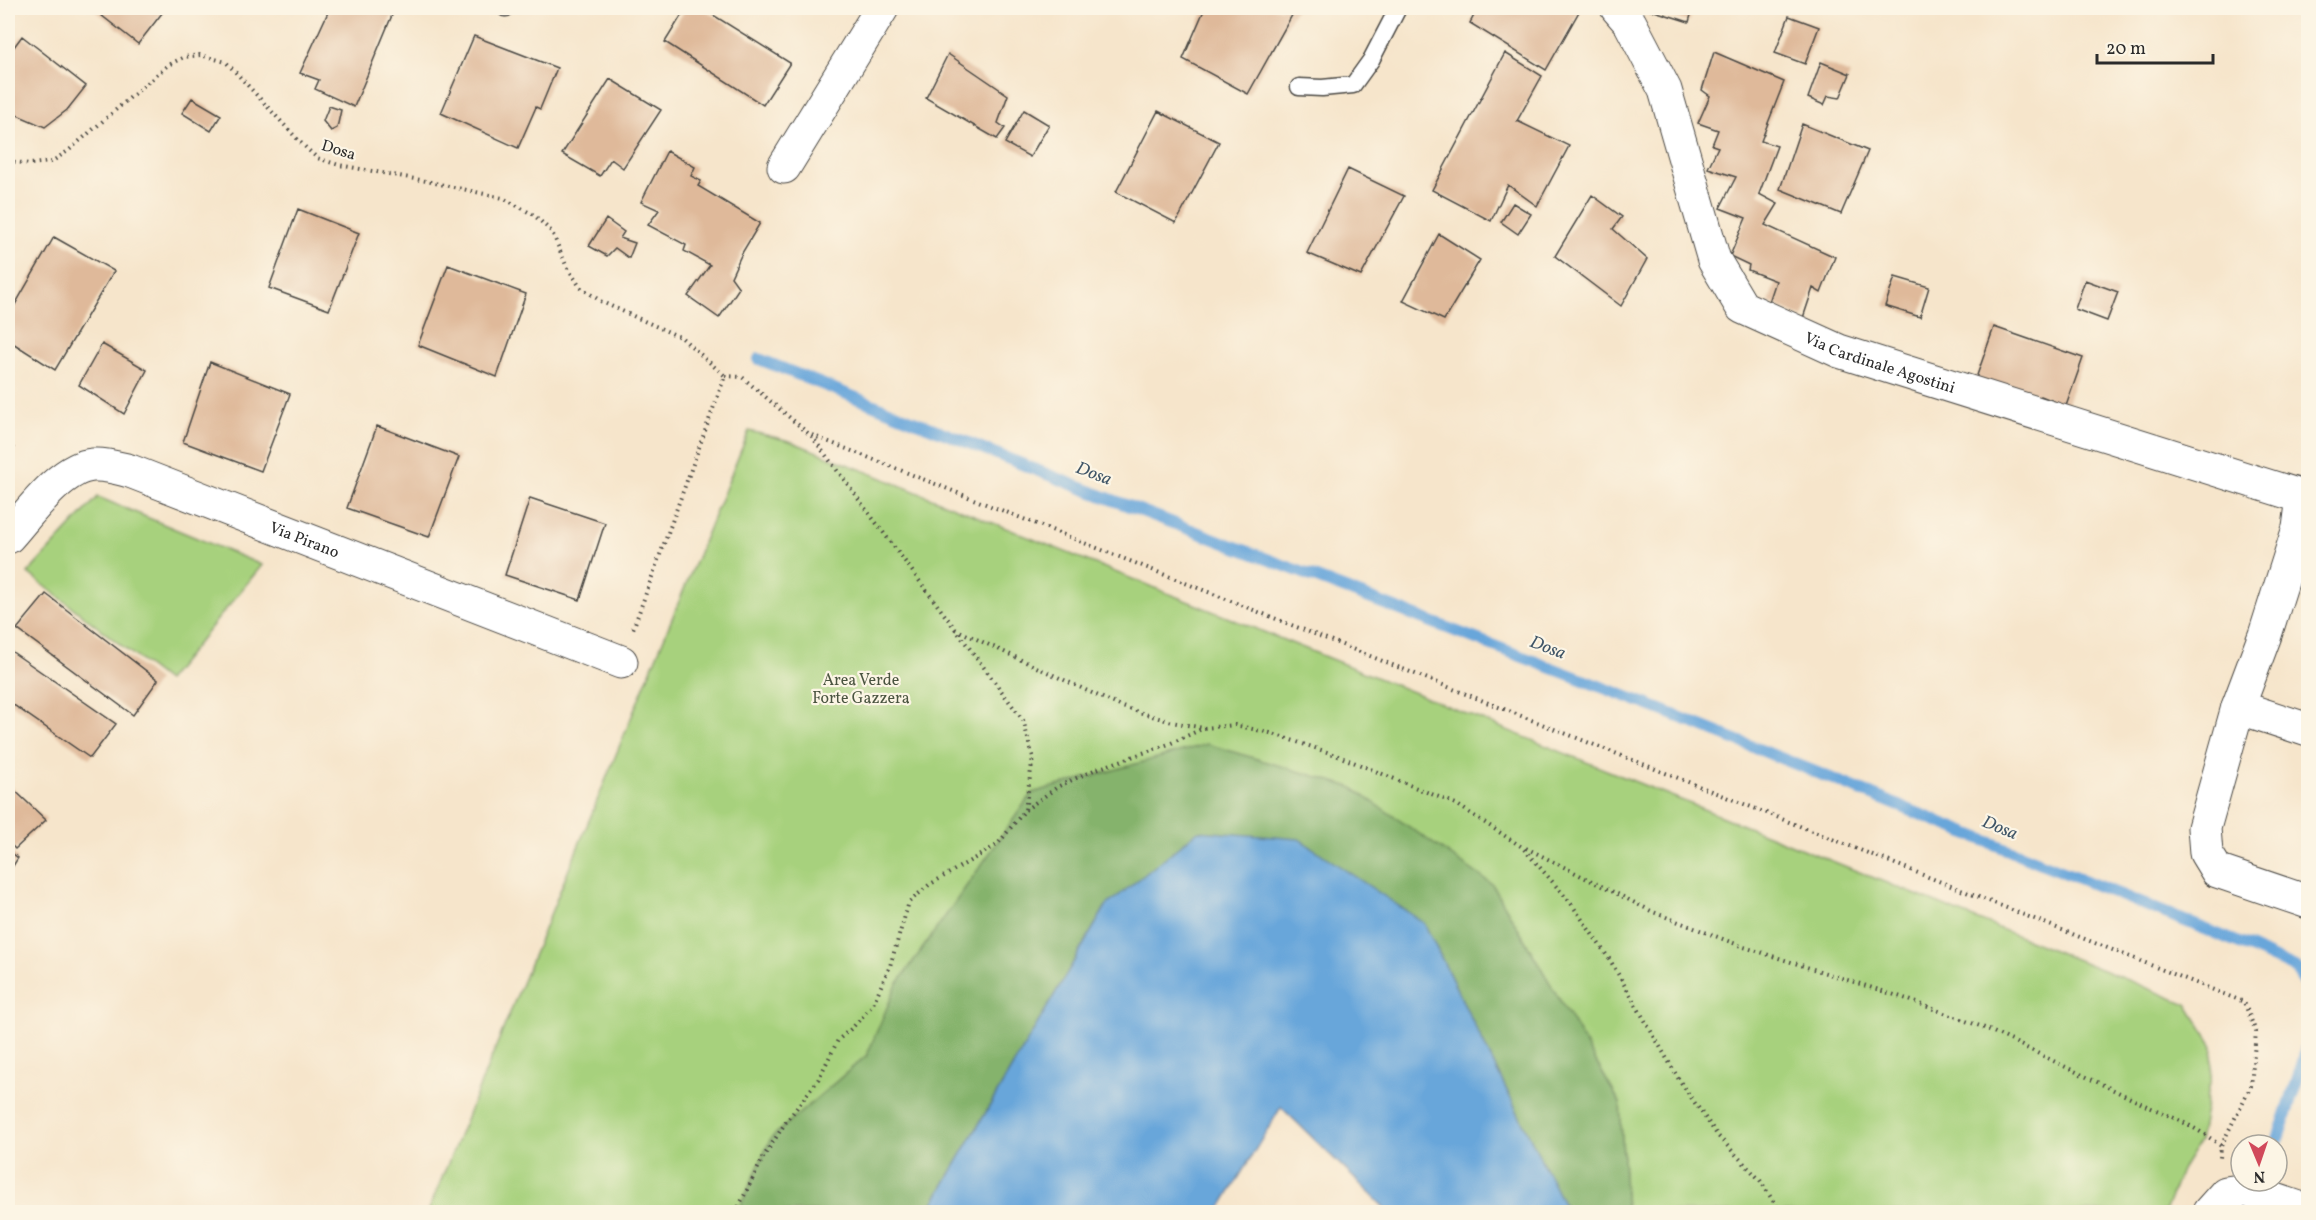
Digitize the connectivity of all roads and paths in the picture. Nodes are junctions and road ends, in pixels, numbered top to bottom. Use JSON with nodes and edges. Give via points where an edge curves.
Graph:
{"nodes":[{"id":1,"x":882,"y":8,"type":"edge"},
{"id":2,"x":1398,"y":8,"type":"edge"},
{"id":3,"x":1617,"y":8,"type":"edge"},
{"id":4,"x":1299,"y":87,"type":"dead end"},
{"id":5,"x":8,"y":161,"type":"edge"},
{"id":6,"x":784,"y":167,"type":"dead end"},
{"id":7,"x":725,"y":376,"type":"junction"},
{"id":8,"x":809,"y":434,"type":"junction"},
{"id":9,"x":2304,"y":506,"type":"edge"},
{"id":10,"x":8,"y":537,"type":"edge"},
{"id":11,"x":954,"y":628,"type":"junction"},
{"id":12,"x":621,"y":662,"type":"joint"},
{"id":13,"x":2238,"y":707,"type":"junction"},
{"id":14,"x":1204,"y":728,"type":"junction"},
{"id":15,"x":2308,"y":730,"type":"edge"},
{"id":16,"x":1025,"y":810,"type":"junction"},
{"id":17,"x":1522,"y":847,"type":"junction"},
{"id":18,"x":2308,"y":902,"type":"edge"},
{"id":19,"x":2222,"y":1146,"type":"junction"},
{"id":20,"x":2227,"y":1198,"type":"edge"},
{"id":21,"x":2308,"y":1210,"type":"edge"},
{"id":22,"x":736,"y":1212,"type":"edge"},
{"id":23,"x":1780,"y":1212,"type":"edge"}],
"edges":[{"from":1,"to":6,"type":"street"},
{"from":2,"to":4,"type":"lane","via":[[1353,85]]},
{"from":3,"to":9,"type":"street","name":"Via Cardinale Agostini","via":[[1630,22],[1665,90],[1714,260],[1742,308],[1839,351]]},
{"from":5,"to":7,"type":"path","name":"Dosa","via":[[51,162],[168,65],[184,57],[200,55],[226,62],[317,158],[503,198],[534,215],[552,232],[580,287],[611,307],[682,338]]},
{"from":7,"to":8,"type":"path","via":[[742,377]]},
{"from":7,"to":12,"type":"path"},
{"from":8,"to":11,"type":"path"},
{"from":8,"to":19,"type":"path","via":[[2244,1002],[2256,1032],[2251,1086]]},
{"from":9,"to":13,"type":"street","via":[[2265,635]]},
{"from":10,"to":12,"type":"street","name":"Via Pirano","via":[[70,473],[91,465],[111,466]]},
{"from":11,"to":14,"type":"path","via":[[1122,707]]},
{"from":11,"to":16,"type":"path","via":[[1023,720],[1033,757]]},
{"from":13,"to":15,"type":"street"},
{"from":13,"to":18,"type":"street","via":[[2204,828],[2206,853],[2217,871]]},
{"from":14,"to":16,"type":"path","via":[[1059,786]]},
{"from":14,"to":17,"type":"path","via":[[1235,725],[1336,755],[1456,804]]},
{"from":16,"to":22,"type":"path","via":[[997,845],[929,885],[909,902],[890,966],[872,1006],[838,1040],[818,1080],[764,1156]]},
{"from":17,"to":19,"type":"path","via":[[1675,921],[1985,1028],[2176,1118]]},
{"from":17,"to":23,"type":"path","via":[[1570,902],[1610,960],[1681,1083],[1718,1136],[1760,1180]]},
{"from":19,"to":20,"type":"path","via":[[2217,1172]]},
{"from":20,"to":21,"type":"street","via":[[2278,1200]]}]}
